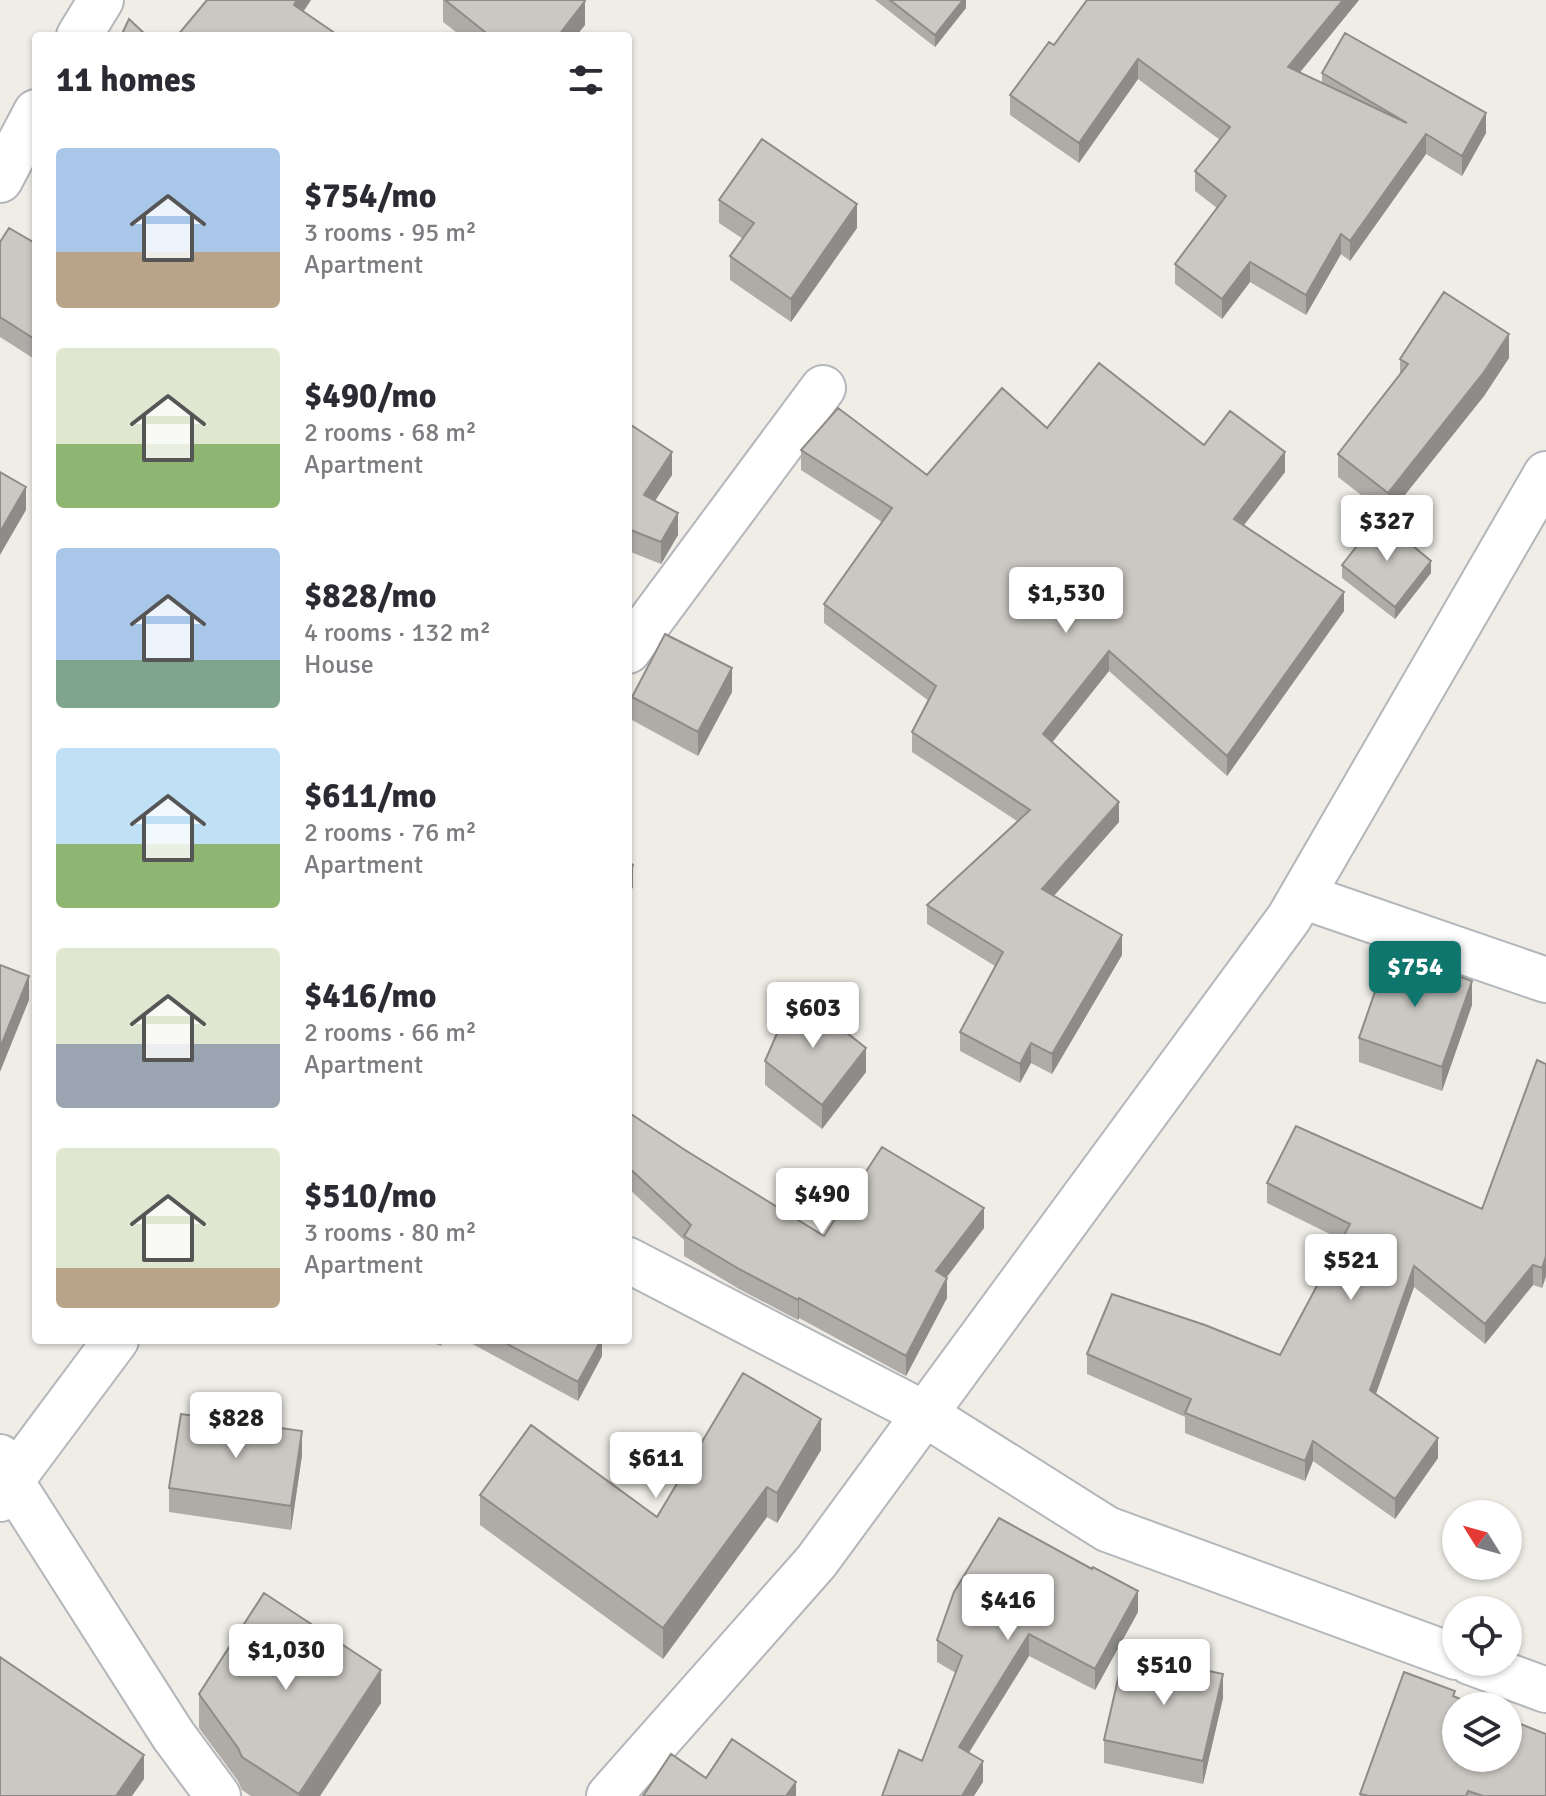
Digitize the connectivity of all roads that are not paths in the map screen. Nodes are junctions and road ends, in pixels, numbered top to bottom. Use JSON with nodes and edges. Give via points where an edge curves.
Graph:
{"nodes":[{"id":1,"x":101,"y":0,"type":"edge"},
{"id":2,"x":81,"y":32,"type":"edge"},
{"id":3,"x":32,"y":120,"type":"edge"},
{"id":4,"x":0,"y":180,"type":"edge"},
{"id":5,"x":823,"y":388,"type":"dead end"},
{"id":6,"x":1546,"y":474,"type":"edge"},
{"id":7,"x":632,"y":646,"type":"edge"},
{"id":8,"x":1302,"y":896,"type":"junction"},
{"id":9,"x":1546,"y":980,"type":"edge"},
{"id":10,"x":632,"y":1262,"type":"edge"},
{"id":11,"x":113,"y":1344,"type":"edge"},
{"id":12,"x":923,"y":1413,"type":"junction"},
{"id":13,"x":4,"y":1479,"type":"edge"},
{"id":14,"x":1442,"y":1652,"type":"edge"},
{"id":15,"x":1508,"y":1676,"type":"edge"},
{"id":16,"x":1546,"y":1690,"type":"edge"},
{"id":17,"x":218,"y":1796,"type":"edge"},
{"id":18,"x":609,"y":1796,"type":"edge"}],
"edges":[{"from":1,"to":2,"type":"street"},
{"from":3,"to":4,"type":"street"},
{"from":5,"to":7,"type":"street"},
{"from":6,"to":8,"type":"street"},
{"from":8,"to":9,"type":"street"},
{"from":8,"to":12,"type":"street"},
{"from":10,"to":12,"type":"street"},
{"from":11,"to":13,"type":"street"},
{"from":12,"to":14,"type":"street","via":[[1107,1529]]},
{"from":12,"to":18,"type":"street","via":[[816,1562]]},
{"from":13,"to":17,"type":"street"},
{"from":15,"to":16,"type":"street"}]}
